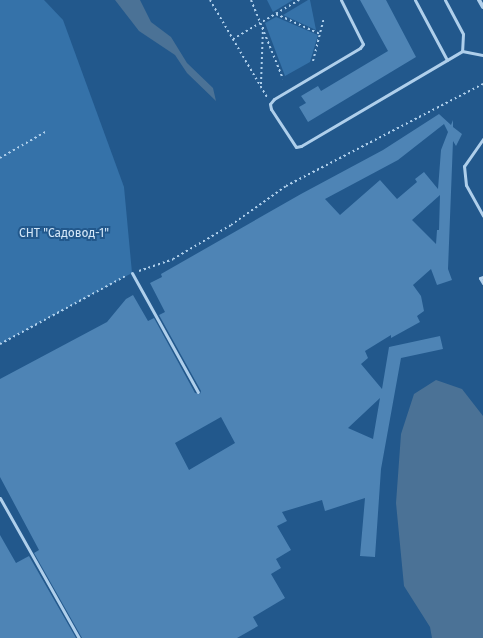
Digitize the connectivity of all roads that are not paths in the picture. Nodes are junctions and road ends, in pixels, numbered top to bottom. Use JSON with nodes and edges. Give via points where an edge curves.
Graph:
{"nodes":[{"id":1,"x":341,"y":0,"type":"edge"},
{"id":2,"x":415,"y":0,"type":"edge"},
{"id":3,"x":445,"y":0,"type":"edge"},
{"id":4,"x":479,"y":0,"type":"edge"},
{"id":5,"x":483,"y":7,"type":"edge"},
{"id":6,"x":462,"y":51,"type":"junction"},
{"id":7,"x":483,"y":55,"type":"edge"},
{"id":8,"x":447,"y":60,"type":"junction"},
{"id":9,"x":483,"y":139,"type":"edge"},
{"id":10,"x":483,"y":216,"type":"edge"},
{"id":11,"x":132,"y":273,"type":"road end"},
{"id":12,"x":483,"y":277,"type":"edge"},
{"id":13,"x":483,"y":283,"type":"edge"},
{"id":14,"x":198,"y":392,"type":"dead end"},
{"id":15,"x":0,"y":498,"type":"edge"},
{"id":16,"x":79,"y":638,"type":"edge"}],
"edges":[{"from":1,"to":8,"type":"lane","via":[[363,44],[271,103],[271,109],[292,144],[301,146]]},
{"from":2,"to":8,"type":"lane"},
{"from":3,"to":6,"type":"lane","via":[[463,34]]},
{"from":4,"to":5,"type":"street"},
{"from":6,"to":7,"type":"lane"},
{"from":6,"to":8,"type":"lane"},
{"from":9,"to":10,"type":"lane","via":[[464,166],[466,185]]},
{"from":11,"to":14,"type":"lane"},
{"from":12,"to":13,"type":"lane","via":[[480,278]]},
{"from":15,"to":16,"type":"lane"}]}
